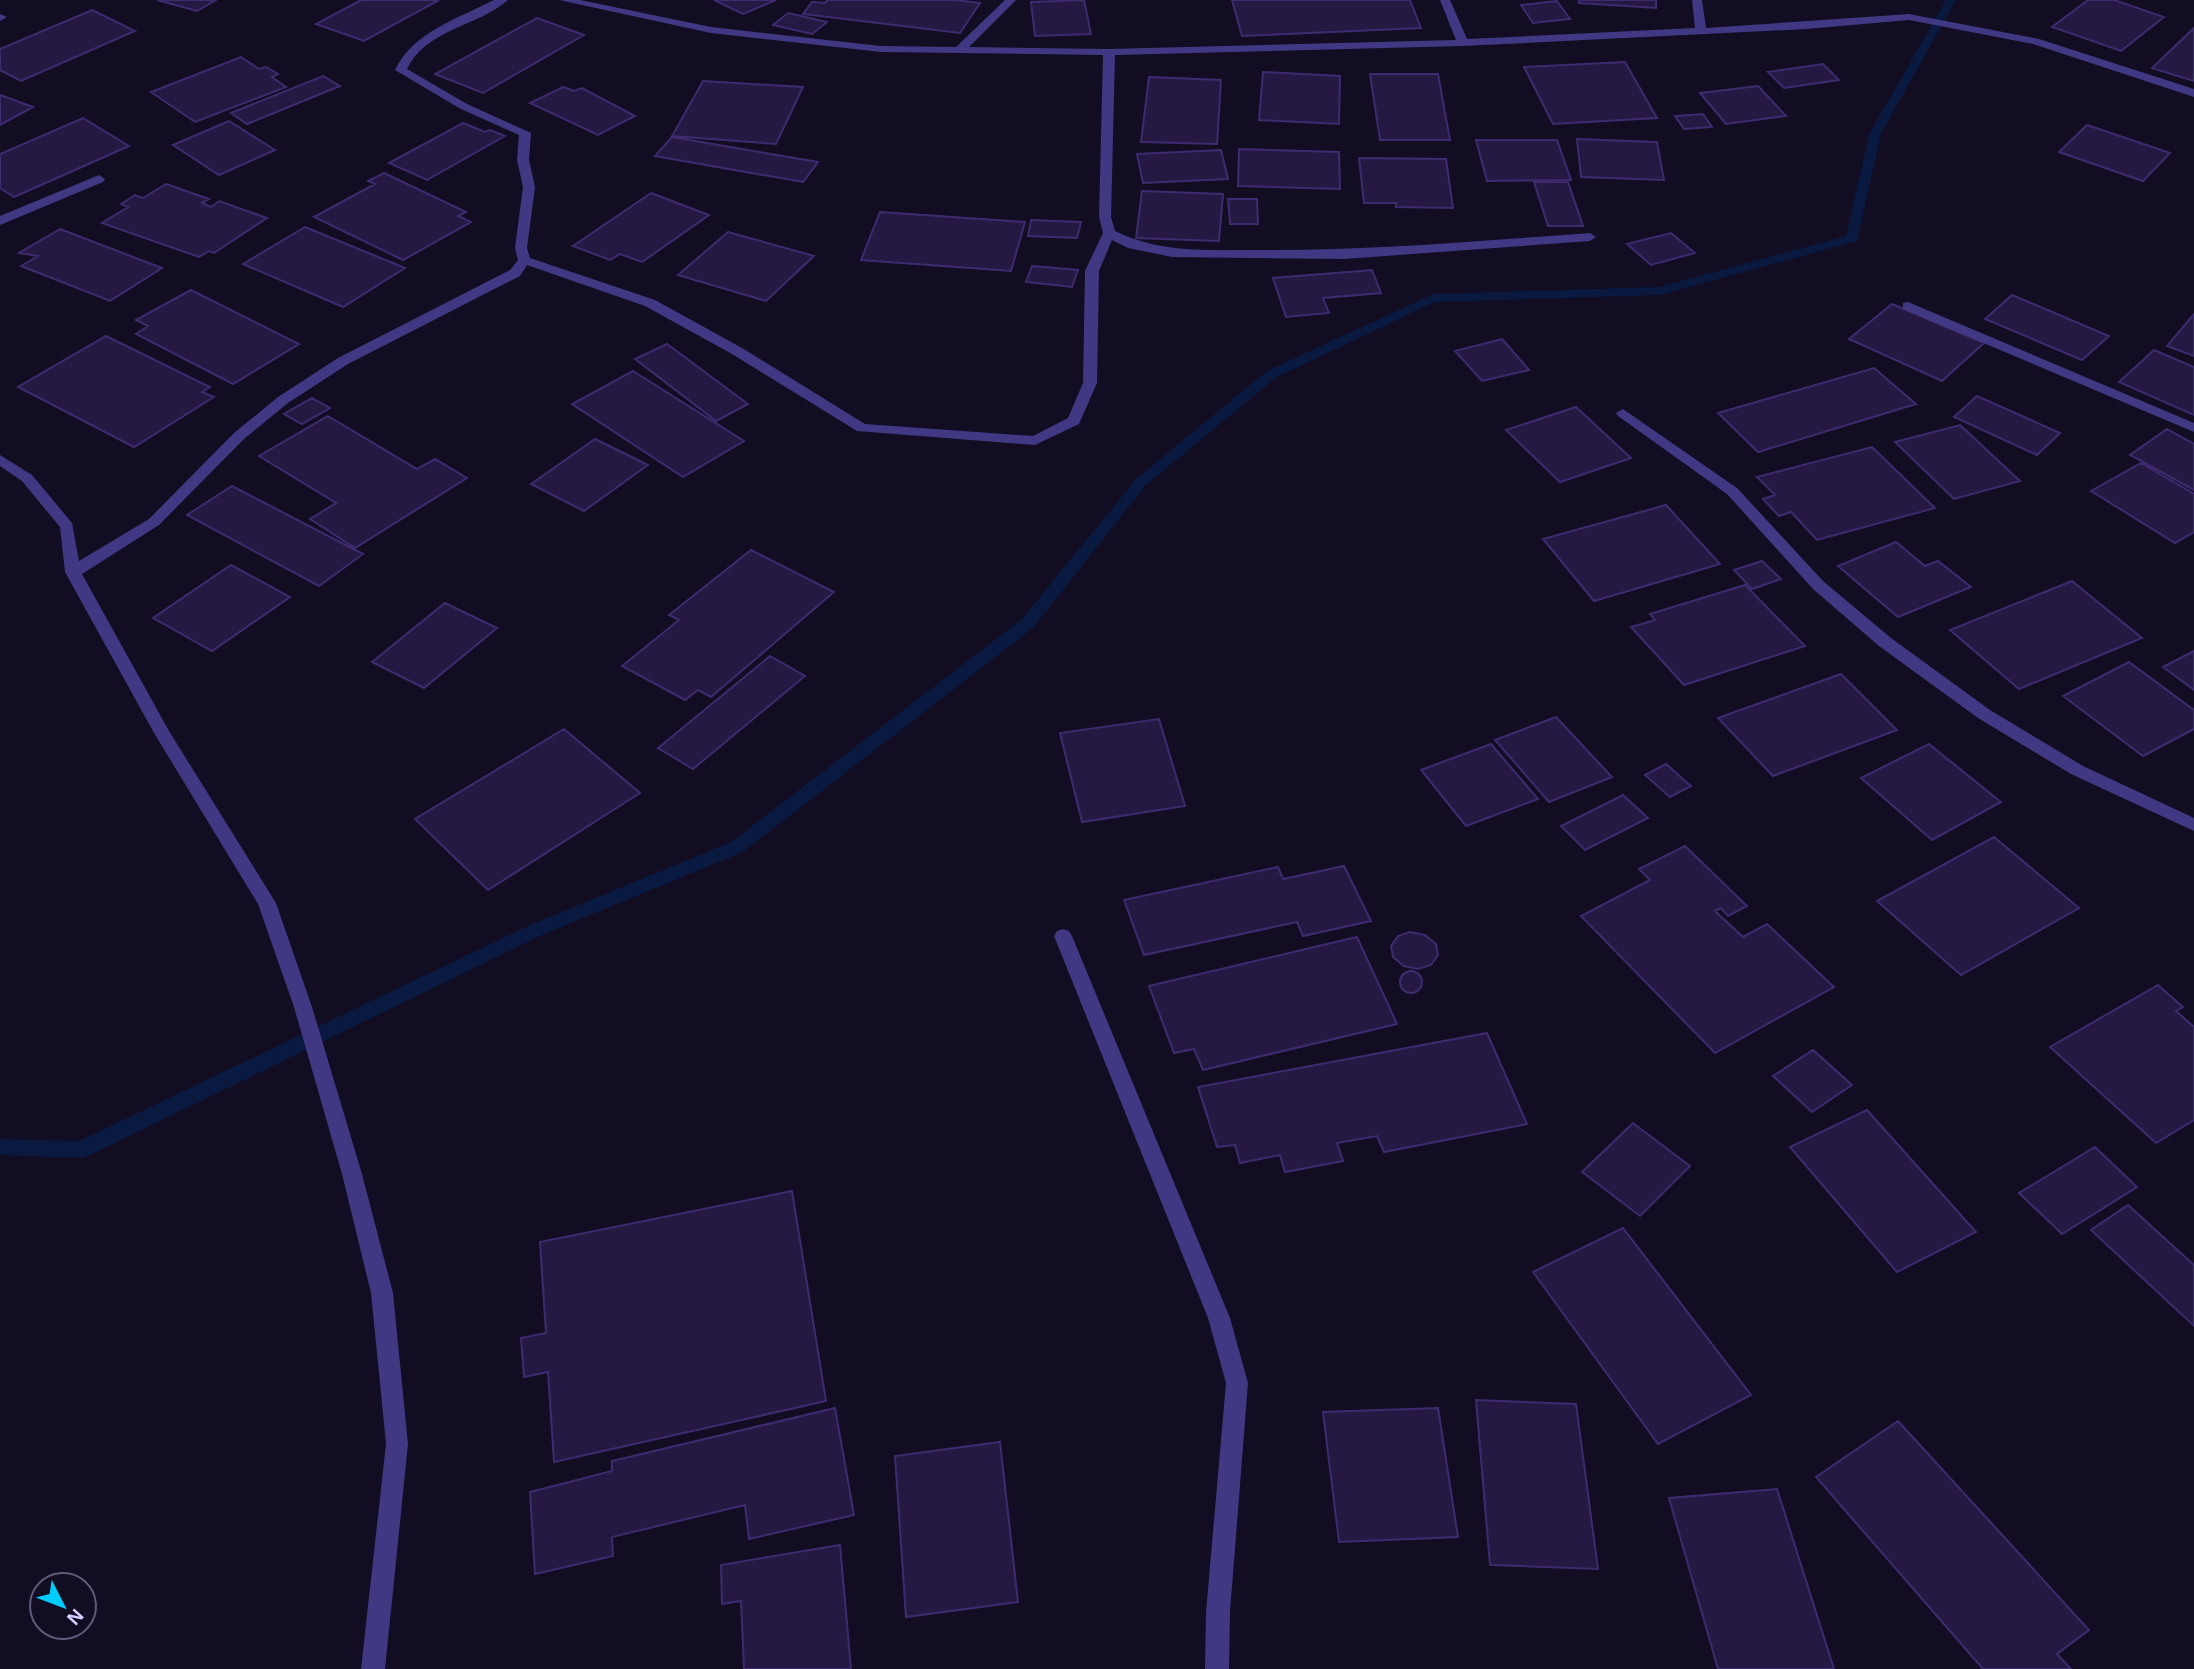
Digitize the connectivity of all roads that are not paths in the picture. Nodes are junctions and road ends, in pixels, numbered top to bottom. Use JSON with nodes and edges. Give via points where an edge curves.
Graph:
{"nodes":[{"id":1,"x":503,"y":0,"type":"edge"},
{"id":2,"x":565,"y":0,"type":"edge"},
{"id":3,"x":1011,"y":0,"type":"edge"},
{"id":4,"x":1445,"y":0,"type":"edge"},
{"id":5,"x":1697,"y":0,"type":"edge"},
{"id":6,"x":1701,"y":31,"type":"junction"},
{"id":7,"x":1463,"y":43,"type":"junction"},
{"id":8,"x":961,"y":48,"type":"junction"},
{"id":9,"x":1109,"y":52,"type":"junction"},
{"id":10,"x":2194,"y":93,"type":"edge"},
{"id":11,"x":99,"y":179,"type":"dead end"},
{"id":12,"x":0,"y":221,"type":"edge"},
{"id":13,"x":1110,"y":233,"type":"junction"},
{"id":14,"x":1590,"y":237,"type":"dead end"},
{"id":15,"x":524,"y":260,"type":"junction"},
{"id":16,"x":1908,"y":306,"type":"dead end"},
{"id":17,"x":1623,"y":414,"type":"dead end"},
{"id":18,"x":2194,"y":428,"type":"edge"},
{"id":19,"x":0,"y":459,"type":"edge"},
{"id":20,"x":73,"y":572,"type":"junction"},
{"id":21,"x":2194,"y":825,"type":"edge"},
{"id":22,"x":1063,"y":936,"type":"dead end"},
{"id":23,"x":373,"y":1669,"type":"edge"},
{"id":24,"x":1217,"y":1669,"type":"edge"}],
"edges":[{"from":1,"to":15,"type":"street","via":[[421,44],[403,61],[401,71],[463,106],[525,133],[523,160],[529,187],[521,248]]},
{"from":2,"to":8,"type":"street","via":[[710,30],[881,48]]},
{"from":3,"to":8,"type":"street"},
{"from":4,"to":7,"type":"street"},
{"from":5,"to":6,"type":"street"},
{"from":6,"to":7,"type":"street"},
{"from":6,"to":10,"type":"street","via":[[1909,17],[2035,41]]},
{"from":7,"to":9,"type":"street"},
{"from":8,"to":9,"type":"street"},
{"from":9,"to":13,"type":"street","via":[[1105,216]]},
{"from":11,"to":12,"type":"street"},
{"from":13,"to":14,"type":"street","via":[[1133,245],[1172,253],[1345,255]]},
{"from":13,"to":15,"type":"street","via":[[1092,271],[1090,383],[1074,421],[1035,441],[862,428],[650,303]]},
{"from":15,"to":20,"type":"street","via":[[515,273],[343,361],[283,400],[239,436],[154,522]]},
{"from":16,"to":18,"type":"street"},
{"from":17,"to":21,"type":"street","via":[[1732,491],[1818,585],[1885,642],[1984,714],[2077,770]]},
{"from":19,"to":20,"type":"street","via":[[27,478],[67,526]]},
{"from":20,"to":23,"type":"street","via":[[162,733],[267,903],[352,1174],[382,1293],[397,1444]]},
{"from":22,"to":24,"type":"street","via":[[1219,1318],[1237,1383]]}]}
